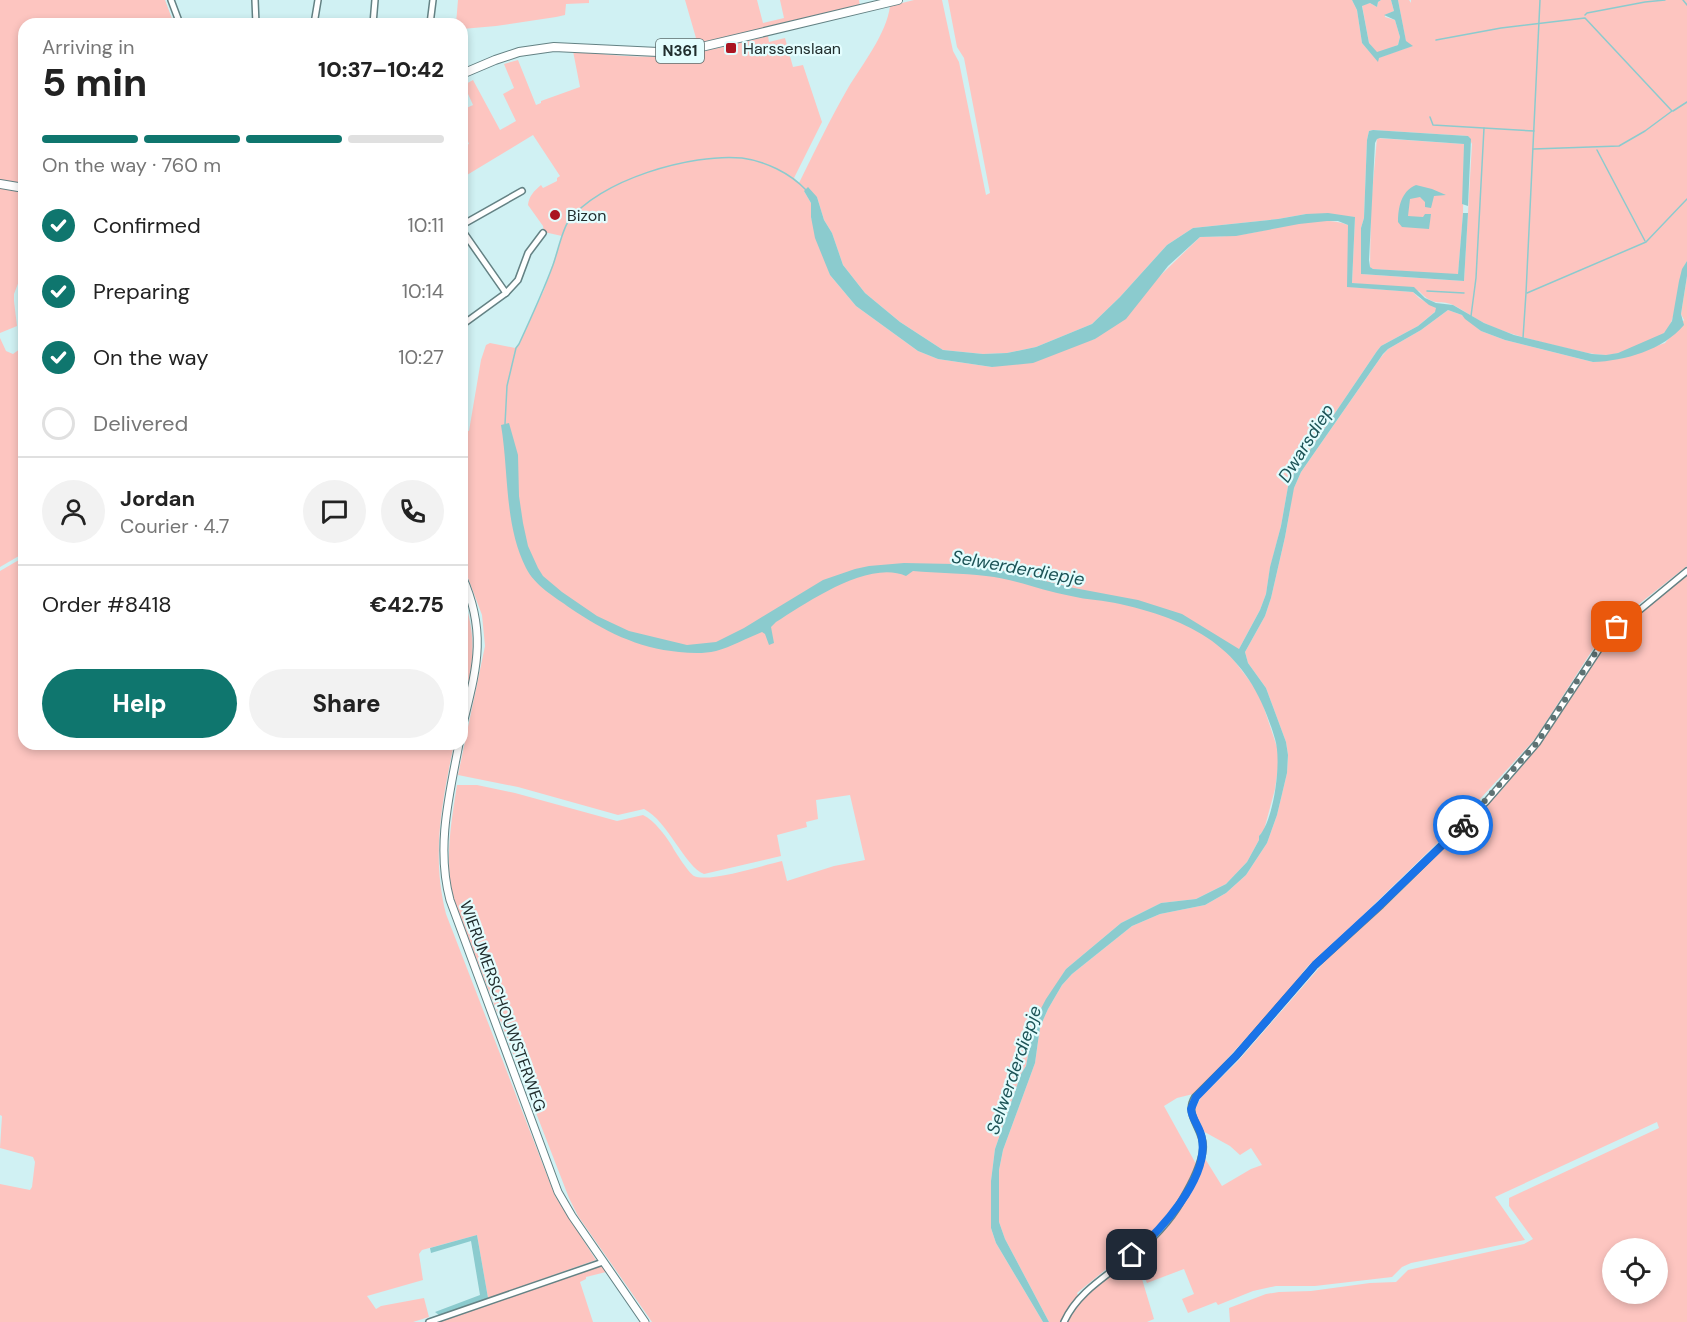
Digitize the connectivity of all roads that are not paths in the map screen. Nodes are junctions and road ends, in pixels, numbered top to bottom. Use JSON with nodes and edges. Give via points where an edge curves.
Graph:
{"nodes":[{"id":1,"x":171,"y":0,"type":"edge"},
{"id":2,"x":255,"y":0,"type":"edge"},
{"id":3,"x":318,"y":0,"type":"edge"},
{"id":4,"x":375,"y":0,"type":"edge"},
{"id":5,"x":433,"y":0,"type":"edge"},
{"id":6,"x":898,"y":0,"type":"edge"},
{"id":7,"x":178,"y":18,"type":"edge"},
{"id":8,"x":256,"y":18,"type":"edge"},
{"id":9,"x":315,"y":18,"type":"edge"},
{"id":10,"x":374,"y":18,"type":"edge"},
{"id":11,"x":431,"y":18,"type":"edge"},
{"id":12,"x":468,"y":73,"type":"edge"},
{"id":13,"x":0,"y":184,"type":"edge"},
{"id":14,"x":18,"y":187,"type":"edge"},
{"id":15,"x":522,"y":191,"type":"dead end"},
{"id":16,"x":468,"y":222,"type":"edge"},
{"id":17,"x":543,"y":234,"type":"dead end"},
{"id":18,"x":468,"y":238,"type":"edge"},
{"id":19,"x":506,"y":292,"type":"junction"},
{"id":20,"x":468,"y":320,"type":"edge"},
{"id":21,"x":1687,"y":571,"type":"edge"},
{"id":22,"x":468,"y":591,"type":"edge"},
{"id":23,"x":468,"y":703,"type":"edge"},
{"id":24,"x":458,"y":750,"type":"edge"},
{"id":25,"x":603,"y":1262,"type":"junction"},
{"id":26,"x":429,"y":1322,"type":"edge"},
{"id":27,"x":645,"y":1322,"type":"edge"},
{"id":28,"x":1064,"y":1322,"type":"edge"}],
"edges":[{"from":1,"to":7,"type":"street"},
{"from":2,"to":8,"type":"street"},
{"from":3,"to":9,"type":"street"},
{"from":4,"to":10,"type":"street"},
{"from":5,"to":11,"type":"street"},
{"from":6,"to":12,"type":"main road","number":"N361","via":[[693,49],[642,52],[554,47],[511,55]]},
{"from":13,"to":14,"type":"main road"},
{"from":15,"to":16,"type":"street"},
{"from":17,"to":19,"type":"street","via":[[528,253],[518,280]]},
{"from":18,"to":19,"type":"street"},
{"from":19,"to":20,"type":"street"},
{"from":21,"to":28,"type":"street","via":[[1607,637],[1537,743],[1486,802],[1315,965],[1196,1097],[1191,1112],[1203,1148],[1199,1166],[1181,1202],[1158,1232],[1077,1300]]},
{"from":22,"to":23,"type":"street","via":[[478,639]]},
{"from":24,"to":25,"type":"street","name":"WIERUMERSCHOUWSTERWEG","via":[[443,837],[443,870],[450,900],[558,1192]]},
{"from":25,"to":26,"type":"street"},
{"from":25,"to":27,"type":"street","name":"WIERUMERSCHOUWSTERWEG"}]}
